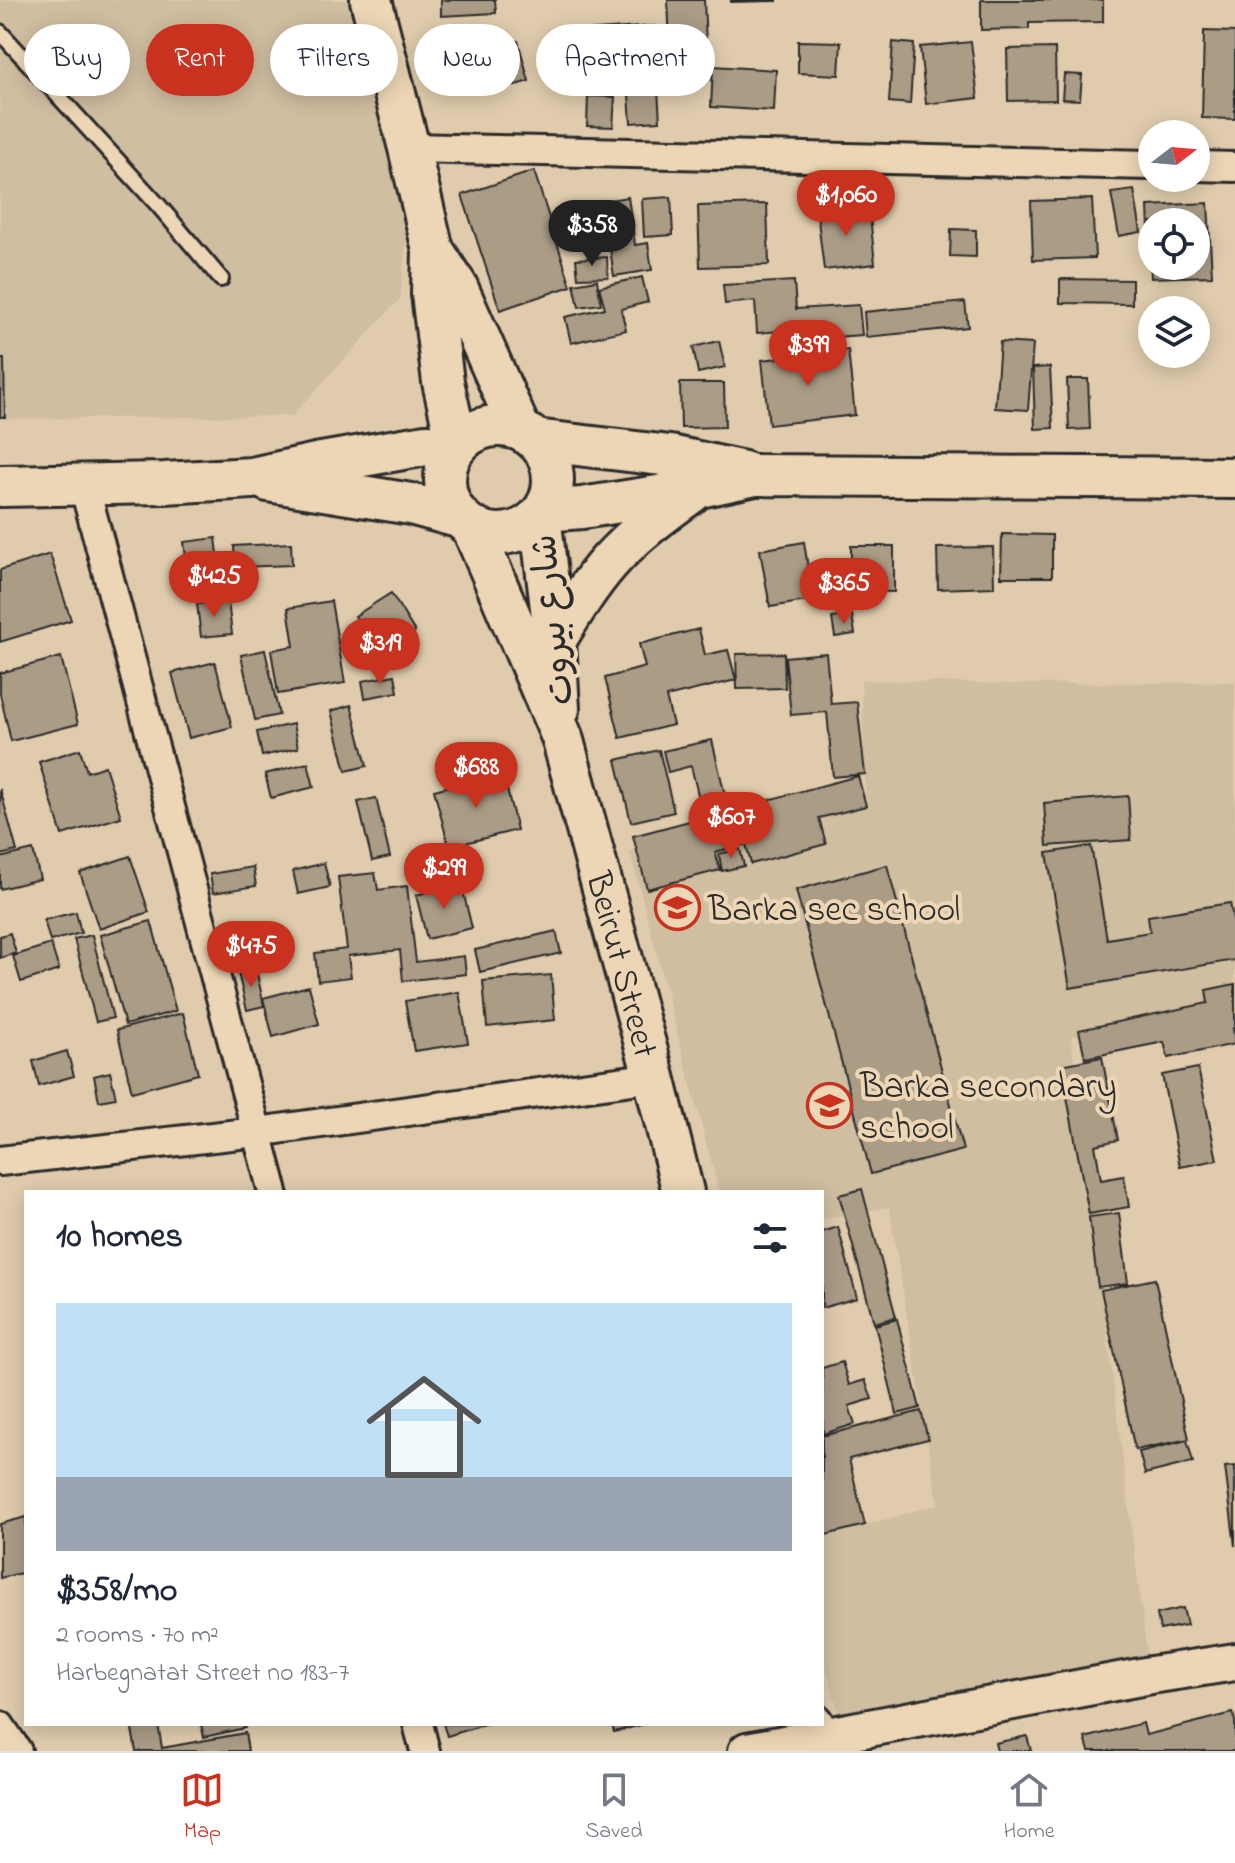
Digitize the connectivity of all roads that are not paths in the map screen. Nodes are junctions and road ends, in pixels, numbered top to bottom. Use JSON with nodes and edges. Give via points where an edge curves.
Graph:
{"nodes":[{"id":1,"x":371,"y":0,"type":"edge"},
{"id":2,"x":0,"y":32,"type":"edge"},
{"id":3,"x":409,"y":148,"type":"junction"},
{"id":4,"x":1138,"y":165,"type":"edge"},
{"id":5,"x":1210,"y":166,"type":"edge"},
{"id":6,"x":1235,"y":167,"type":"edge"},
{"id":7,"x":433,"y":250,"type":"junction"},
{"id":8,"x":221,"y":279,"type":"dead end"},
{"id":9,"x":528,"y":435,"type":"junction"},
{"id":10,"x":456,"y":445,"type":"junction"},
{"id":11,"x":755,"y":475,"type":"junction"},
{"id":12,"x":252,"y":478,"type":"junction"},
{"id":13,"x":1235,"y":478,"type":"edge"},
{"id":14,"x":84,"y":485,"type":"junction"},
{"id":15,"x":0,"y":486,"type":"edge"},
{"id":16,"x":696,"y":489,"type":"junction"},
{"id":17,"x":542,"y":514,"type":"junction"},
{"id":18,"x":465,"y":522,"type":"junction"},
{"id":19,"x":555,"y":641,"type":"junction"},
{"id":20,"x":562,"y":737,"type":"junction"},
{"id":21,"x":654,"y":1077,"type":"junction"},
{"id":22,"x":257,"y":1132,"type":"junction"},
{"id":23,"x":0,"y":1161,"type":"edge"},
{"id":24,"x":272,"y":1190,"type":"edge"},
{"id":25,"x":682,"y":1190,"type":"edge"},
{"id":26,"x":1235,"y":1662,"type":"edge"},
{"id":27,"x":0,"y":1726,"type":"edge"},
{"id":28,"x":419,"y":1726,"type":"edge"},
{"id":29,"x":816,"y":1738,"type":"edge"},
{"id":30,"x":17,"y":1751,"type":"edge"},
{"id":31,"x":425,"y":1751,"type":"edge"},
{"id":32,"x":747,"y":1751,"type":"edge"}],
"edges":[{"from":1,"to":3,"type":"main road"},
{"from":2,"to":8,"type":"lane"},
{"from":3,"to":4,"type":"street"},
{"from":3,"to":7,"type":"main road"},
{"from":5,"to":6,"type":"street"},
{"from":7,"to":9,"type":"main road","via":[[457,287]]},
{"from":7,"to":10,"type":"main road","via":[[433,309]]},
{"from":9,"to":10,"type":"main road","via":[[498,425],[475,431]]},
{"from":9,"to":11,"type":"main road"},
{"from":9,"to":17,"type":"main road","via":[[551,466],[553,482]]},
{"from":10,"to":12,"type":"main road","via":[[426,445]]},
{"from":10,"to":18,"type":"main road","via":[[444,482],[448,500]]},
{"from":11,"to":13,"type":"main road"},
{"from":11,"to":16,"type":"main road"},
{"from":12,"to":14,"type":"main road"},
{"from":12,"to":18,"type":"main road","via":[[411,504]]},
{"from":14,"to":15,"type":"main road"},
{"from":14,"to":22,"type":"street"},
{"from":16,"to":17,"type":"main road"},
{"from":16,"to":19,"type":"main road","via":[[610,561]]},
{"from":17,"to":18,"type":"main road","via":[[528,526],[500,535]]},
{"from":17,"to":19,"type":"main road","name":"شارع بيروت"},
{"from":18,"to":20,"type":"main road","name":"شارع بيروت"},
{"from":19,"to":20,"type":"main road","name":"شارع بيروت"},
{"from":20,"to":21,"type":"main road","name":"Beirut Street"},
{"from":21,"to":22,"type":"street"},
{"from":21,"to":25,"type":"main road","name":"Beirut Street"},
{"from":22,"to":23,"type":"street"},
{"from":22,"to":24,"type":"street"},
{"from":26,"to":29,"type":"street"},
{"from":27,"to":30,"type":"street"},
{"from":28,"to":31,"type":"street"},
{"from":29,"to":32,"type":"street"}]}
